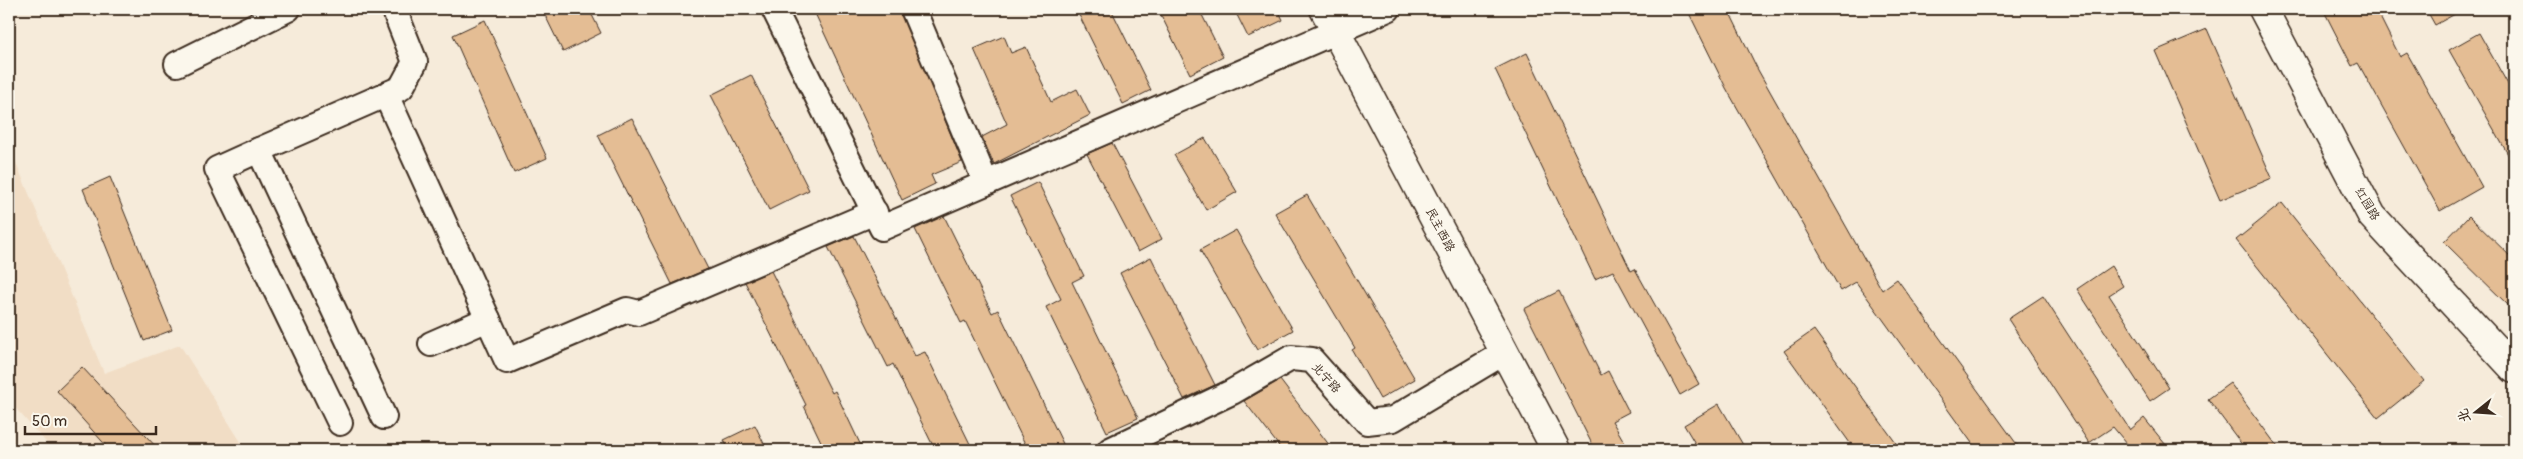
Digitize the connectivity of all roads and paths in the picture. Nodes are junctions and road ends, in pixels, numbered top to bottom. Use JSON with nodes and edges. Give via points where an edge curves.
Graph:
{"nodes":[{"id":1,"x":288,"y":9,"type":"edge"},
{"id":2,"x":394,"y":9,"type":"edge"},
{"id":3,"x":774,"y":9,"type":"edge"},
{"id":4,"x":913,"y":9,"type":"edge"},
{"id":5,"x":1324,"y":9,"type":"edge"},
{"id":6,"x":1388,"y":9,"type":"edge"},
{"id":7,"x":2263,"y":9,"type":"edge"},
{"id":8,"x":1336,"y":32,"type":"junction"},
{"id":9,"x":177,"y":64,"type":"dead end"},
{"id":10,"x":386,"y":95,"type":"junction"},
{"id":11,"x":259,"y":150,"type":"junction"},
{"id":12,"x":986,"y":183,"type":"junction"},
{"id":13,"x":875,"y":212,"type":"junction"},
{"id":14,"x":488,"y":319,"type":"junction"},
{"id":15,"x":431,"y":344,"type":"dead end"},
{"id":16,"x":1505,"y":352,"type":"junction"},
{"id":17,"x":2514,"y":369,"type":"edge"},
{"id":18,"x":384,"y":417,"type":"dead end"},
{"id":19,"x":340,"y":423,"type":"dead end"},
{"id":20,"x":1110,"y":450,"type":"edge"},
{"id":21,"x":1556,"y":450,"type":"edge"}],
"edges":[{"from":1,"to":9,"type":"street"},
{"from":2,"to":10,"type":"street","via":[[415,62],[401,88]]},
{"from":3,"to":13,"type":"street"},
{"from":4,"to":12,"type":"street"},
{"from":5,"to":8,"type":"main road","name":"民主西路"},
{"from":6,"to":8,"type":"street"},
{"from":7,"to":17,"type":"main road","name":"红园路","via":[[2372,216]]},
{"from":8,"to":12,"type":"street"},
{"from":8,"to":16,"type":"main road","name":"民主西路"},
{"from":10,"to":11,"type":"street"},
{"from":10,"to":14,"type":"street"},
{"from":11,"to":18,"type":"street"},
{"from":11,"to":19,"type":"street","via":[[217,169]]},
{"from":12,"to":13,"type":"street","via":[[882,228]]},
{"from":13,"to":14,"type":"street","via":[[639,312],[627,310],[507,361]]},
{"from":14,"to":15,"type":"street"},
{"from":16,"to":20,"type":"street","name":"北宁路","via":[[1392,419],[1367,422],[1312,360],[1291,358],[1232,392]]},
{"from":16,"to":21,"type":"main road","name":"民主西路"}]}
